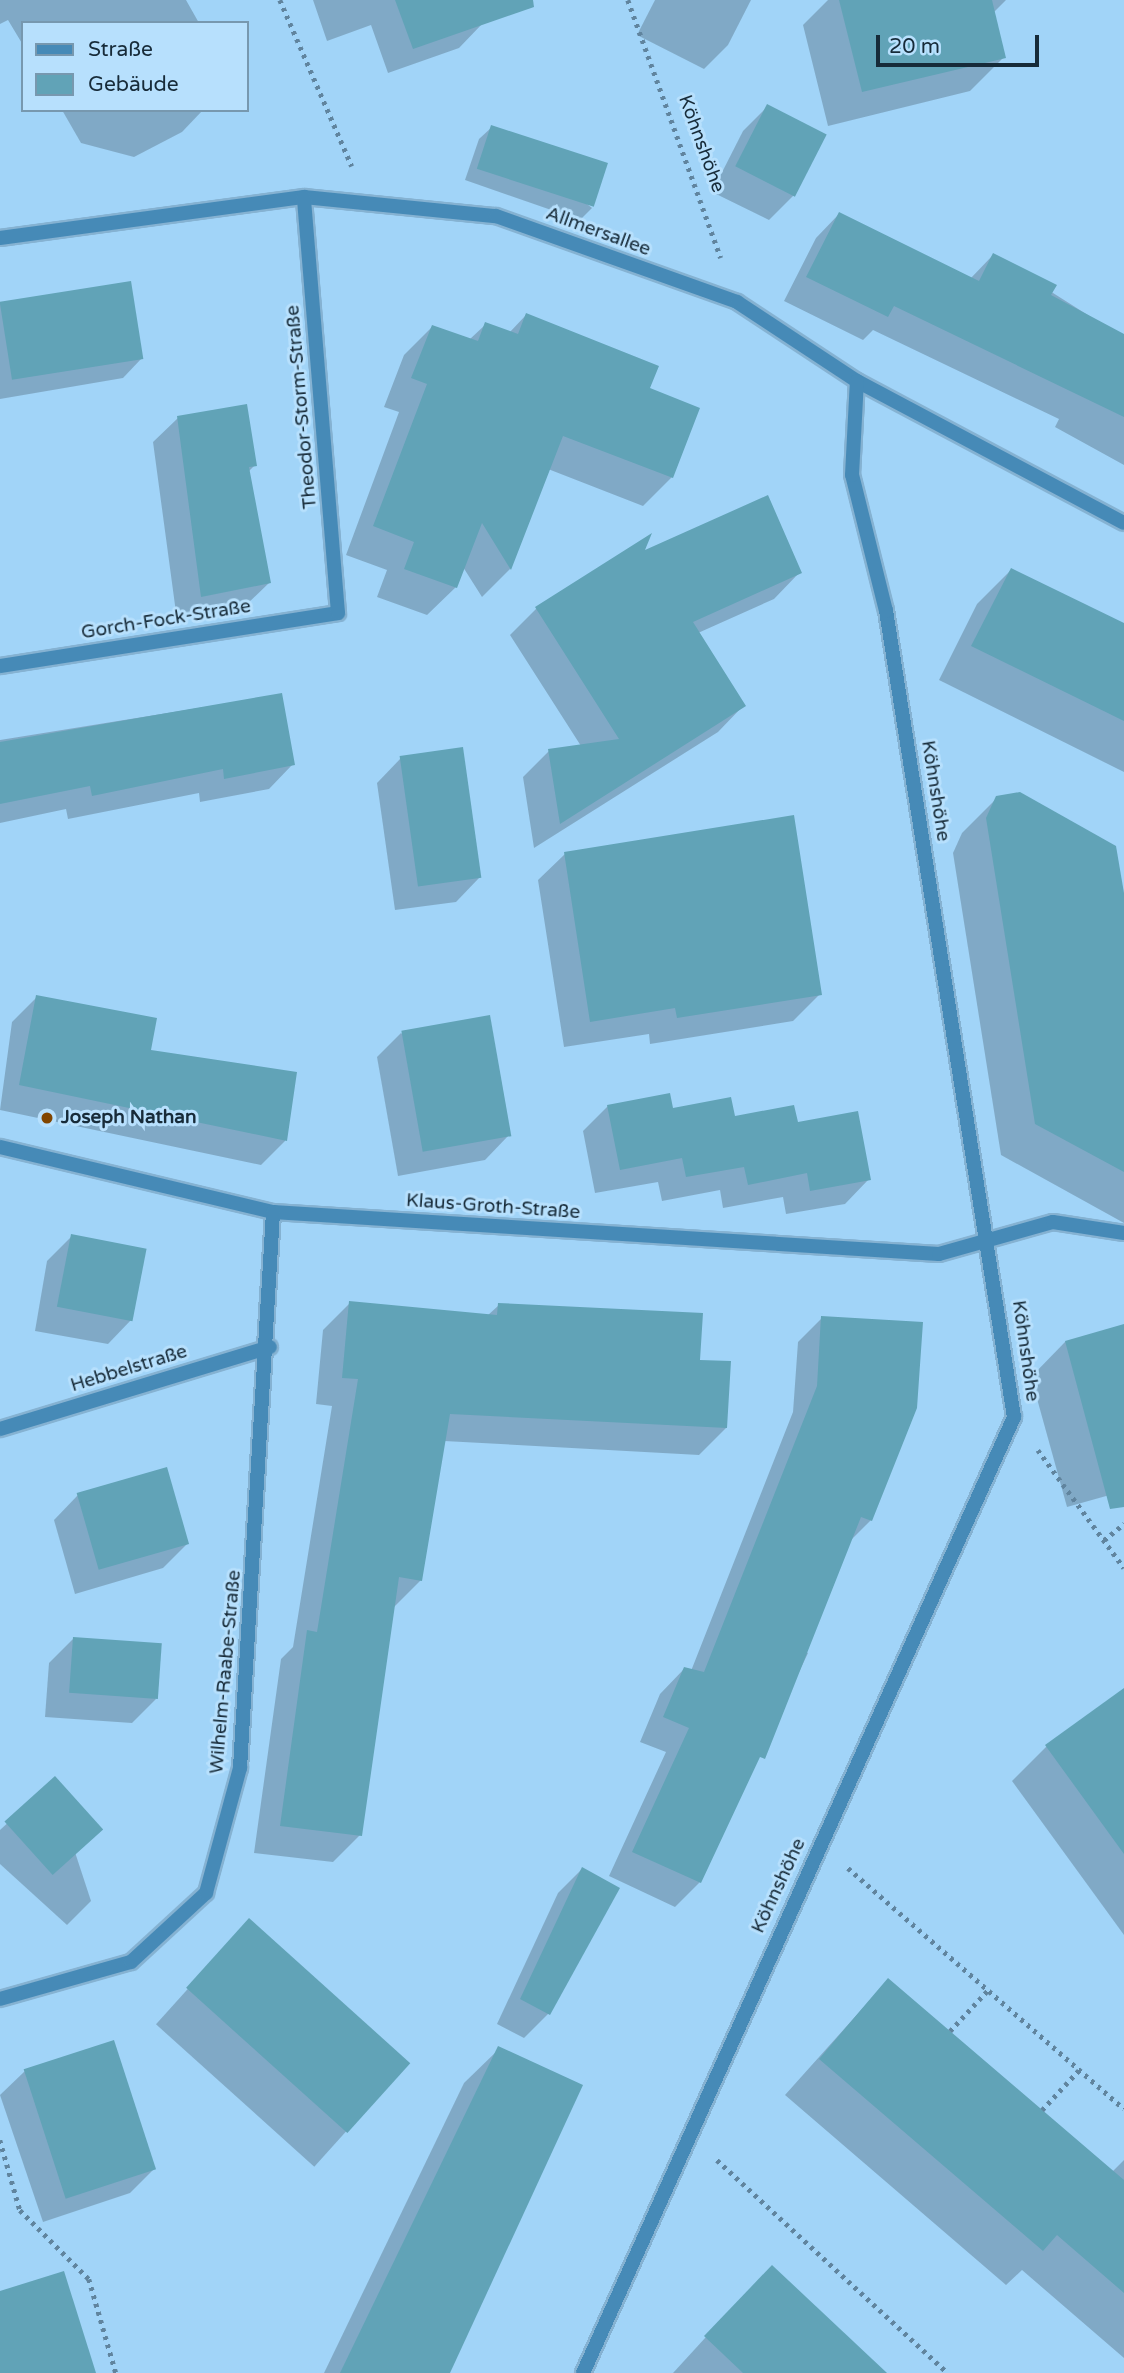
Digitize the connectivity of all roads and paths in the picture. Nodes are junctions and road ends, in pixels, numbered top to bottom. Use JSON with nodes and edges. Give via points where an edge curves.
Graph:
{"nodes":[{"id":1,"x":280,"y":0,"type":"edge"},
{"id":2,"x":628,"y":0,"type":"edge"},
{"id":3,"x":304,"y":197,"type":"junction"},
{"id":4,"x":369,"y":204,"type":"junction"},
{"id":5,"x":0,"y":238,"type":"edge"},
{"id":6,"x":737,"y":302,"type":"junction"},
{"id":7,"x":857,"y":382,"type":"junction"},
{"id":8,"x":1124,"y":523,"type":"edge"},
{"id":9,"x":338,"y":613,"type":"joint"},
{"id":10,"x":0,"y":666,"type":"edge"},
{"id":11,"x":0,"y":1147,"type":"edge"},
{"id":12,"x":273,"y":1212,"type":"junction"},
{"id":13,"x":1124,"y":1233,"type":"edge"},
{"id":14,"x":988,"y":1240,"type":"junction"},
{"id":15,"x":270,"y":1347,"type":"junction"},
{"id":16,"x":1014,"y":1417,"type":"junction"},
{"id":17,"x":0,"y":1429,"type":"edge"},
{"id":18,"x":1124,"y":1524,"type":"edge"},
{"id":19,"x":1104,"y":1540,"type":"junction"},
{"id":20,"x":1124,"y":1568,"type":"edge"},
{"id":21,"x":820,"y":1842,"type":"junction"},
{"id":22,"x":988,"y":1990,"type":"junction"},
{"id":23,"x":0,"y":1999,"type":"edge"},
{"id":24,"x":950,"y":2031,"type":"dead end"},
{"id":25,"x":1079,"y":2070,"type":"junction"},
{"id":26,"x":1124,"y":2109,"type":"edge"},
{"id":27,"x":1042,"y":2110,"type":"dead end"},
{"id":28,"x":687,"y":2132,"type":"junction"},
{"id":29,"x":0,"y":2140,"type":"edge"},
{"id":30,"x":116,"y":2373,"type":"edge"},
{"id":31,"x":583,"y":2373,"type":"edge"},
{"id":32,"x":948,"y":2373,"type":"edge"}],
"edges":[{"from":1,"to":4,"type":"path"},
{"from":2,"to":6,"type":"path","name":"Köhnshöhe"},
{"from":3,"to":4,"type":"street","name":"Allmersallee"},
{"from":3,"to":5,"type":"street","name":"Allmersallee"},
{"from":3,"to":9,"type":"street","name":"Theodor-Storm-Straße"},
{"from":4,"to":6,"type":"street","name":"Allmersallee","via":[[496,216]]},
{"from":6,"to":7,"type":"street","name":"Allmersallee"},
{"from":7,"to":8,"type":"street","name":"Allmersallee"},
{"from":7,"to":14,"type":"street","name":"Köhnshöhe","via":[[852,474],[886,611]]},
{"from":9,"to":10,"type":"street","name":"Gorch-Fock-Straße"},
{"from":11,"to":12,"type":"street","name":"Klaus-Groth-Straße"},
{"from":12,"to":14,"type":"street","name":"Klaus-Groth-Straße","via":[[939,1254]]},
{"from":12,"to":15,"type":"street","name":"Wilhelm-Raabe-Straße"},
{"from":13,"to":14,"type":"street","name":"Klaus-Groth-Straße","via":[[1053,1222]]},
{"from":14,"to":16,"type":"street","name":"Köhnshöhe"},
{"from":15,"to":17,"type":"street","name":"Hebbelstraße"},
{"from":15,"to":23,"type":"street","name":"Wilhelm-Raabe-Straße","via":[[240,1768],[206,1893],[131,1962]]},
{"from":16,"to":19,"type":"path"},
{"from":16,"to":21,"type":"street","name":"Köhnshöhe"},
{"from":18,"to":19,"type":"path"},
{"from":19,"to":20,"type":"path"},
{"from":21,"to":22,"type":"path"},
{"from":21,"to":28,"type":"street","name":"Köhnshöhe"},
{"from":22,"to":24,"type":"path"},
{"from":22,"to":25,"type":"path"},
{"from":25,"to":26,"type":"path"},
{"from":25,"to":27,"type":"path"},
{"from":28,"to":31,"type":"street","name":"Köhnshöhe"},
{"from":28,"to":32,"type":"path"},
{"from":29,"to":30,"type":"path","via":[[20,2210],[89,2279]]}]}
